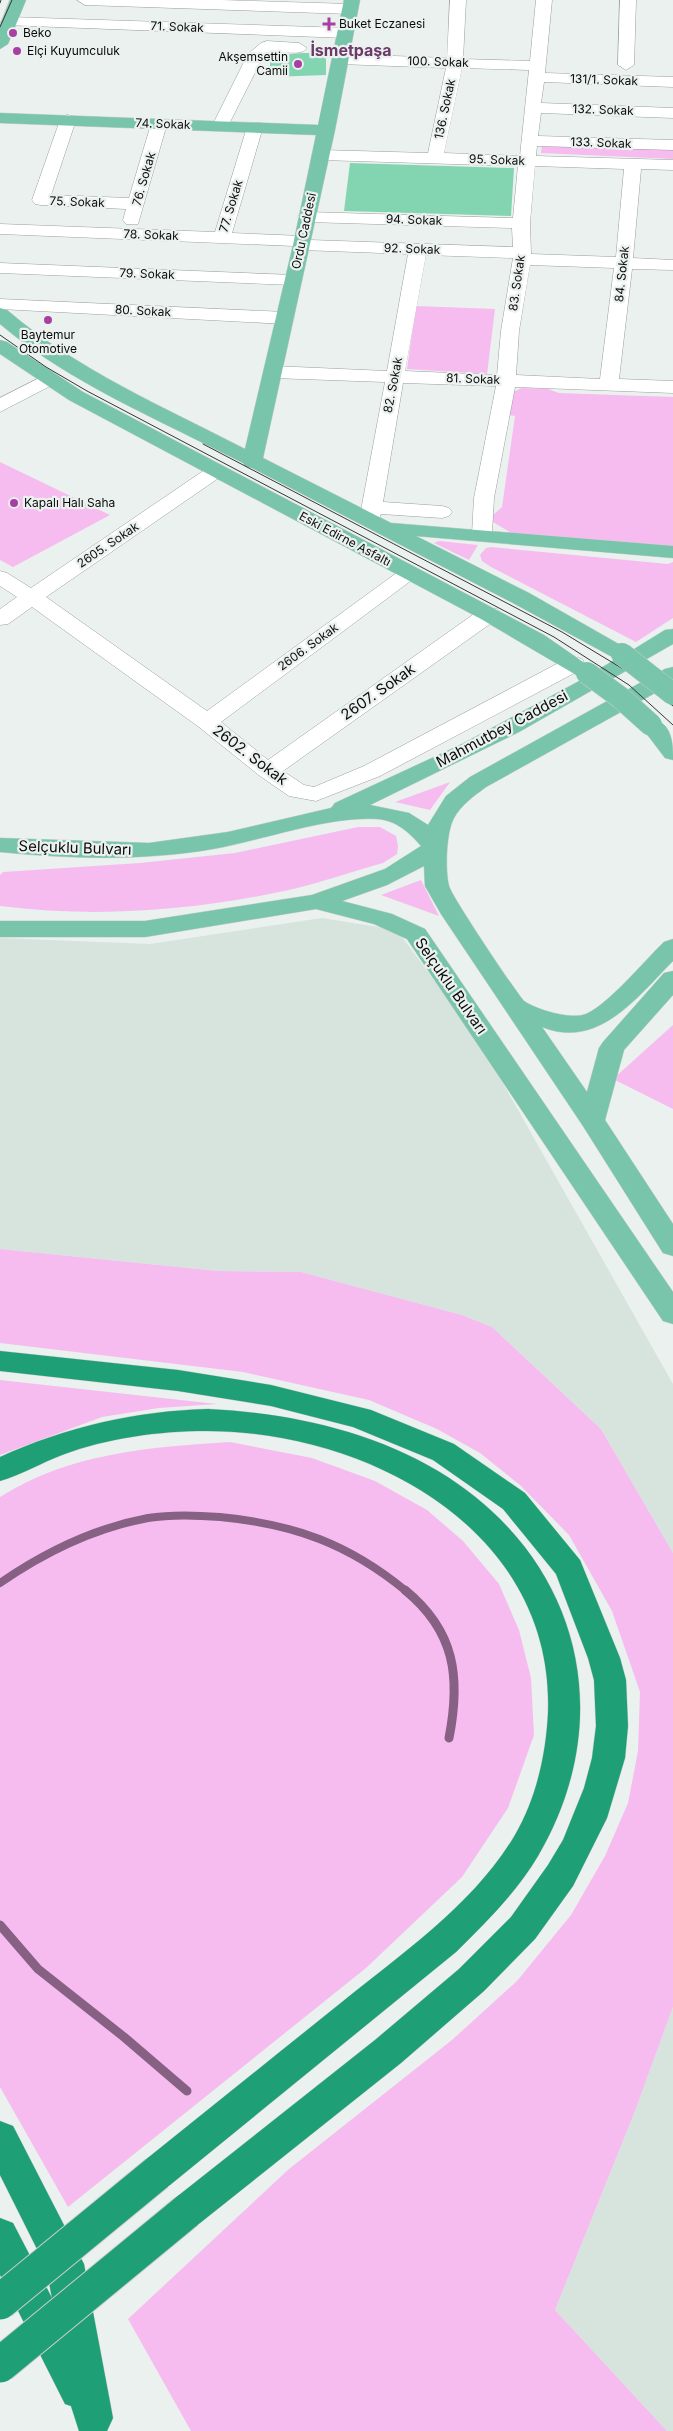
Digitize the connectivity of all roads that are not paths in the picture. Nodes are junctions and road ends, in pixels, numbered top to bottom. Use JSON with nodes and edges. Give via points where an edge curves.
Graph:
{"nodes":[{"id":1,"x":18,"y":0,"type":"edge"},
{"id":2,"x":85,"y":0,"type":"edge"},
{"id":3,"x":458,"y":0,"type":"edge"},
{"id":4,"x":544,"y":0,"type":"edge"},
{"id":5,"x":628,"y":0,"type":"edge"},
{"id":6,"x":351,"y":4,"type":"edge"},
{"id":7,"x":9,"y":22,"type":"junction"},
{"id":8,"x":0,"y":44,"type":"edge"},
{"id":9,"x":343,"y":47,"type":"junction"},
{"id":10,"x":557,"y":62,"type":"dead end"},
{"id":11,"x":455,"y":63,"type":"junction"},
{"id":12,"x":597,"y":64,"type":"dead end"},
{"id":13,"x":626,"y":65,"type":"junction"},
{"id":14,"x":673,"y":66,"type":"edge"},
{"id":15,"x":537,"y":68,"type":"junction"},
{"id":16,"x":673,"y":82,"type":"edge"},
{"id":17,"x":532,"y":108,"type":"junction"},
{"id":18,"x":673,"y":113,"type":"edge"},
{"id":19,"x":0,"y":118,"type":"edge"},
{"id":20,"x":68,"y":120,"type":"junction"},
{"id":21,"x":159,"y":124,"type":"junction"},
{"id":22,"x":220,"y":126,"type":"junction"},
{"id":23,"x":251,"y":127,"type":"junction"},
{"id":24,"x":327,"y":130,"type":"junction"},
{"id":25,"x":529,"y":141,"type":"junction"},
{"id":26,"x":673,"y":145,"type":"edge"},
{"id":27,"x":321,"y":155,"type":"junction"},
{"id":28,"x":435,"y":158,"type":"junction"},
{"id":29,"x":527,"y":161,"type":"junction"},
{"id":30,"x":633,"y":164,"type":"junction"},
{"id":31,"x":673,"y":165,"type":"edge"},
{"id":32,"x":137,"y":204,"type":"junction"},
{"id":33,"x":307,"y":217,"type":"junction"},
{"id":34,"x":521,"y":223,"type":"junction"},
{"id":35,"x":0,"y":229,"type":"edge"},
{"id":36,"x":128,"y":234,"type":"junction"},
{"id":37,"x":222,"y":237,"type":"junction"},
{"id":38,"x":302,"y":243,"type":"junction"},
{"id":39,"x":418,"y":249,"type":"junction"},
{"id":40,"x":522,"y":256,"type":"junction"},
{"id":41,"x":624,"y":263,"type":"junction"},
{"id":42,"x":673,"y":265,"type":"edge"},
{"id":43,"x":0,"y":268,"type":"edge"},
{"id":44,"x":293,"y":280,"type":"junction"},
{"id":45,"x":0,"y":304,"type":"edge"},
{"id":46,"x":0,"y":314,"type":"edge"},
{"id":47,"x":285,"y":318,"type":"junction"},
{"id":48,"x":0,"y":346,"type":"edge"},
{"id":49,"x":273,"y":372,"type":"junction"},
{"id":50,"x":394,"y":376,"type":"junction"},
{"id":51,"x":49,"y":379,"type":"junction"},
{"id":52,"x":505,"y":380,"type":"junction"},
{"id":53,"x":609,"y":384,"type":"junction"},
{"id":54,"x":673,"y":387,"type":"edge"},
{"id":55,"x":0,"y":406,"type":"edge"},
{"id":56,"x":252,"y":462,"type":"junction"},
{"id":57,"x":216,"y":470,"type":"junction"},
{"id":58,"x":442,"y":512,"type":"dead end"},
{"id":59,"x":371,"y":514,"type":"junction"},
{"id":60,"x":482,"y":534,"type":"junction"},
{"id":61,"x":673,"y":552,"type":"edge"},
{"id":62,"x":409,"y":573,"type":"junction"},
{"id":63,"x":0,"y":577,"type":"edge"},
{"id":64,"x":31,"y":597,"type":"junction"},
{"id":65,"x":489,"y":614,"type":"junction"},
{"id":66,"x":0,"y":619,"type":"edge"},
{"id":67,"x":673,"y":635,"type":"edge"},
{"id":68,"x":580,"y":668,"type":"junction"},
{"id":69,"x":673,"y":674,"type":"edge"},
{"id":70,"x":673,"y":694,"type":"edge"},
{"id":71,"x":206,"y":722,"type":"junction"},
{"id":72,"x":673,"y":753,"type":"edge"},
{"id":73,"x":268,"y":771,"type":"junction"},
{"id":74,"x":326,"y":815,"type":"junction"},
{"id":75,"x":0,"y":844,"type":"edge"},
{"id":76,"x":435,"y":847,"type":"junction"},
{"id":77,"x":36,"y":849,"type":"junction"},
{"id":78,"x":0,"y":862,"type":"edge"},
{"id":79,"x":316,"y":902,"type":"junction"},
{"id":80,"x":2,"y":929,"type":"edge"},
{"id":81,"x":673,"y":948,"type":"edge"},
{"id":82,"x":673,"y":979,"type":"edge"},
{"id":83,"x":515,"y":1006,"type":"junction"},
{"id":84,"x":592,"y":1120,"type":"junction"},
{"id":85,"x":673,"y":1246,"type":"edge"},
{"id":86,"x":673,"y":1314,"type":"edge"},
{"id":87,"x":0,"y":1361,"type":"edge"},
{"id":88,"x":0,"y":1470,"type":"edge"},
{"id":89,"x":0,"y":2138,"type":"edge"},
{"id":90,"x":0,"y":2236,"type":"edge"},
{"id":91,"x":0,"y":2302,"type":"edge"},
{"id":92,"x":0,"y":2365,"type":"edge"},
{"id":93,"x":96,"y":2425,"type":"edge"}],
"edges":[{"from":1,"to":7,"type":"main road"},
{"from":2,"to":6,"type":"street"},
{"from":3,"to":11,"type":"street","name":"136. Sokak"},
{"from":4,"to":15,"type":"street","name":"83. Sokak"},
{"from":5,"to":13,"type":"street"},
{"from":6,"to":9,"type":"main road","name":"Ordu Caddesi"},
{"from":7,"to":8,"type":"main road"},
{"from":7,"to":9,"type":"street","name":"71. Sokak"},
{"from":9,"to":11,"type":"street","name":"100. Sokak"},
{"from":9,"to":22,"type":"street","via":[[267,46],[256,54]]},
{"from":9,"to":24,"type":"main road","name":"Ordu Caddesi"},
{"from":10,"to":15,"type":"street","name":"100. Sokak"},
{"from":11,"to":15,"type":"street","name":"100. Sokak"},
{"from":11,"to":28,"type":"street","name":"136. Sokak"},
{"from":12,"to":13,"type":"street"},
{"from":13,"to":14,"type":"street"},
{"from":15,"to":16,"type":"street","name":"131/1. Sokak"},
{"from":15,"to":17,"type":"street","name":"83. Sokak"},
{"from":17,"to":18,"type":"street","name":"132. Sokak"},
{"from":17,"to":25,"type":"street","name":"83. Sokak"},
{"from":19,"to":20,"type":"main road","name":"74. Sokak"},
{"from":20,"to":21,"type":"main road","name":"74. Sokak"},
{"from":20,"to":32,"type":"street","name":"75. Sokak","via":[[41,200]]},
{"from":21,"to":22,"type":"main road","name":"74. Sokak"},
{"from":21,"to":32,"type":"street","name":"76. Sokak"},
{"from":22,"to":23,"type":"main road","name":"74. Sokak"},
{"from":23,"to":24,"type":"main road","name":"74. Sokak"},
{"from":23,"to":37,"type":"street","name":"77. Sokak"},
{"from":24,"to":27,"type":"main road","name":"Ordu Caddesi"},
{"from":25,"to":26,"type":"street","name":"133. Sokak"},
{"from":25,"to":29,"type":"street","name":"83. Sokak"},
{"from":27,"to":28,"type":"street","name":"95. Sokak"},
{"from":27,"to":33,"type":"main road","name":"Ordu Caddesi"},
{"from":28,"to":29,"type":"street","name":"95. Sokak"},
{"from":29,"to":30,"type":"street","name":"95. Sokak"},
{"from":29,"to":34,"type":"street","name":"83. Sokak"},
{"from":30,"to":31,"type":"street","name":"95. Sokak"},
{"from":30,"to":41,"type":"street","name":"84. Sokak"},
{"from":32,"to":36,"type":"street","name":"76. Sokak"},
{"from":33,"to":34,"type":"street","name":"94. Sokak"},
{"from":33,"to":38,"type":"main road","name":"Ordu Caddesi"},
{"from":34,"to":40,"type":"street","name":"83. Sokak"},
{"from":35,"to":36,"type":"street","name":"78. Sokak"},
{"from":36,"to":37,"type":"street","name":"78. Sokak"},
{"from":37,"to":38,"type":"street","name":"78. Sokak"},
{"from":38,"to":39,"type":"street","name":"92. Sokak"},
{"from":38,"to":44,"type":"main road","name":"Ordu Caddesi"},
{"from":39,"to":40,"type":"street","name":"92. Sokak"},
{"from":39,"to":50,"type":"street","name":"82. Sokak"},
{"from":40,"to":41,"type":"street","name":"92. Sokak"},
{"from":40,"to":52,"type":"street","name":"83. Sokak"},
{"from":41,"to":42,"type":"street","name":"92. Sokak"},
{"from":41,"to":53,"type":"street","name":"84. Sokak"},
{"from":43,"to":44,"type":"street","name":"79. Sokak"},
{"from":44,"to":47,"type":"main road","name":"Ordu Caddesi"},
{"from":45,"to":47,"type":"street","name":"80. Sokak"},
{"from":46,"to":56,"type":"main road","name":"Eski Edirne Asfaltı","via":[[12,326],[65,362]]},
{"from":47,"to":49,"type":"main road","name":"Ordu Caddesi"},
{"from":48,"to":51,"type":"main road","name":"Eski Edirne Asfaltı"},
{"from":49,"to":50,"type":"street","name":"81. Sokak"},
{"from":49,"to":56,"type":"main road","name":"Ordu Caddesi"},
{"from":50,"to":52,"type":"street","name":"81. Sokak"},
{"from":50,"to":59,"type":"street","name":"82. Sokak"},
{"from":51,"to":55,"type":"street"},
{"from":51,"to":57,"type":"main road","name":"Eski Edirne Asfaltı"},
{"from":52,"to":53,"type":"street","name":"81. Sokak"},
{"from":52,"to":60,"type":"street","name":"83. Sokak","via":[[484,498]]},
{"from":53,"to":54,"type":"street","name":"81. Sokak"},
{"from":56,"to":59,"type":"main road","name":"Eski Edirne Asfaltı"},
{"from":57,"to":62,"type":"main road","name":"Eski Edirne Asfaltı"},
{"from":57,"to":64,"type":"street","name":"2605. Sokak"},
{"from":58,"to":59,"type":"street"},
{"from":59,"to":60,"type":"main road","via":[[407,530]]},
{"from":59,"to":70,"type":"main road","name":"Eski Edirne Asfaltı","bridge":true,"via":[[622,654]]},
{"from":60,"to":61,"type":"main road"},
{"from":62,"to":65,"type":"main road","name":"Eski Edirne Asfaltı"},
{"from":62,"to":71,"type":"street","name":"2606. Sokak"},
{"from":63,"to":64,"type":"street","name":"2602. Sokak"},
{"from":64,"to":66,"type":"street","name":"2605. Sokak"},
{"from":64,"to":71,"type":"street","name":"2602. Sokak"},
{"from":65,"to":68,"type":"main road","name":"Eski Edirne Asfaltı"},
{"from":65,"to":73,"type":"street","name":"2607. Sokak"},
{"from":67,"to":74,"type":"main road","name":"Mahmutbey Caddesi","via":[[384,791]]},
{"from":68,"to":72,"type":"main road","name":"Eski Edirne Asfaltı","bridge":true,"via":[[622,698],[651,725]]},
{"from":68,"to":73,"type":"street","name":"2602. Sokak","via":[[372,771],[316,794],[297,790]]},
{"from":69,"to":76,"type":"main road","via":[[478,782],[454,801],[441,820]]},
{"from":71,"to":73,"type":"street","name":"2602. Sokak"},
{"from":74,"to":76,"type":"main road","via":[[366,811],[393,816],[426,833]]},
{"from":74,"to":77,"type":"main road","name":"Selçuklu Bulvarı","via":[[271,830],[154,850]]},
{"from":75,"to":77,"type":"main road","name":"Selçuklu Bulvarı"},
{"from":76,"to":79,"type":"main road","via":[[418,862],[395,874]]},
{"from":76,"to":83,"type":"main road","via":[[437,886]]},
{"from":77,"to":78,"type":"main road"},
{"from":79,"to":80,"type":"main road","name":"Selçuklu Bulvarı","via":[[145,930]]},
{"from":79,"to":86,"type":"main road","name":"Selçuklu Bulvarı","via":[[383,919],[416,934]]},
{"from":81,"to":83,"type":"main road","via":[[611,1010],[594,1020],[556,1023]]},
{"from":82,"to":84,"type":"main road","via":[[612,1048]]},
{"from":83,"to":84,"type":"main road"},
{"from":84,"to":85,"type":"main road"},
{"from":87,"to":92,"type":"highway","bridge":true,"via":[[208,1385],[297,1399],[353,1413],[411,1435],[466,1465],[531,1517],[562,1557],[588,1604],[601,1642],[612,1692],[610,1743],[600,1794],[583,1837],[523,1928],[489,1964],[388,2052]]},
{"from":88,"to":91,"type":"highway","bridge":true,"via":[[55,1447],[127,1428],[169,1422],[209,1420],[256,1424],[305,1432],[364,1448],[452,1495],[487,1525],[516,1558],[540,1596],[554,1628],[564,1668],[567,1707],[553,1786],[535,1829],[511,1869],[481,1904],[436,1947]]},
{"from":89,"to":93,"type":"highway","via":[[65,2264]]},
{"from":90,"to":93,"type":"highway"}]}
